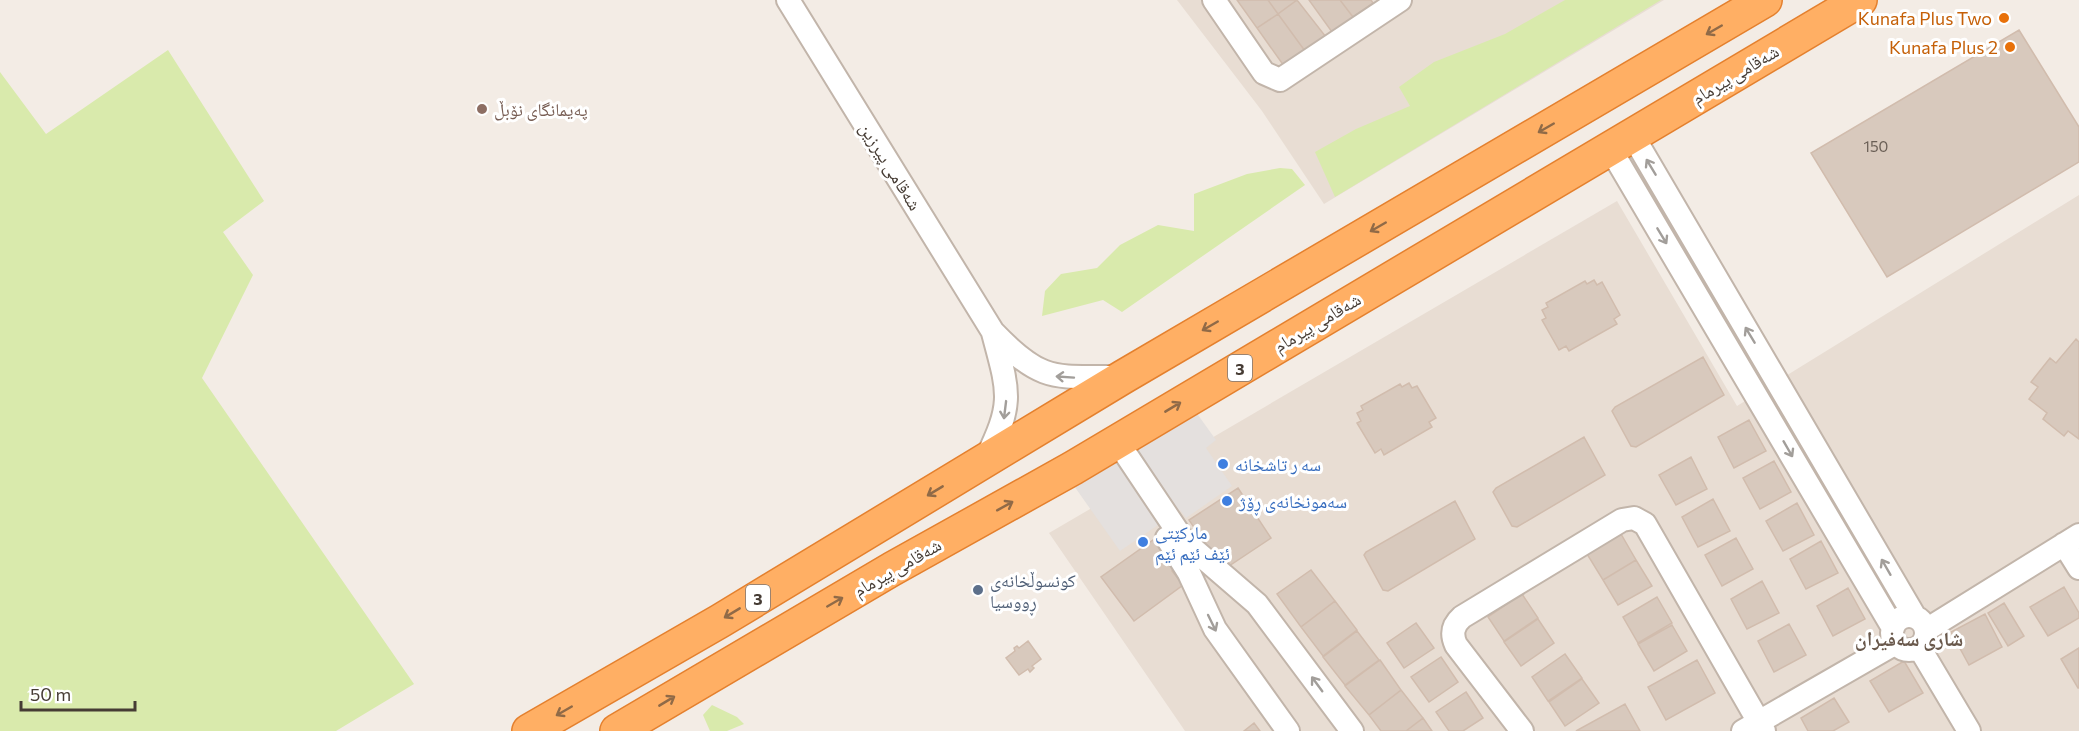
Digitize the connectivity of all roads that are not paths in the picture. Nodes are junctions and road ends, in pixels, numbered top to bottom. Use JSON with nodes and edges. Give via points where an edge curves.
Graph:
{"nodes":[{"id":1,"x":788,"y":0,"type":"edge"},
{"id":2,"x":1214,"y":0,"type":"edge"},
{"id":3,"x":1400,"y":0,"type":"edge"},
{"id":4,"x":1765,"y":0,"type":"edge"},
{"id":5,"x":1860,"y":0,"type":"edge"},
{"id":6,"x":1622,"y":143,"type":"junction"},
{"id":7,"x":993,"y":332,"type":"junction"},
{"id":8,"x":1772,"y":372,"type":"junction"},
{"id":9,"x":1123,"y":376,"type":"junction"},
{"id":10,"x":1750,"y":384,"type":"junction"},
{"id":11,"x":1793,"y":406,"type":"junction"},
{"id":12,"x":1771,"y":419,"type":"junction"},
{"id":13,"x":1111,"y":445,"type":"junction"},
{"id":14,"x":985,"y":460,"type":"junction"},
{"id":15,"x":2071,"y":539,"type":"edge"},
{"id":16,"x":1187,"y":555,"type":"junction"},
{"id":17,"x":2079,"y":568,"type":"edge"},
{"id":18,"x":1227,"y":576,"type":"junction"},
{"id":19,"x":1201,"y":596,"type":"junction"},
{"id":20,"x":1920,"y":631,"type":"junction"},
{"id":21,"x":1894,"y":636,"type":"junction"},
{"id":22,"x":1755,"y":728,"type":"edge"},
{"id":23,"x":529,"y":731,"type":"edge"},
{"id":24,"x":617,"y":731,"type":"edge"},
{"id":25,"x":1288,"y":731,"type":"edge"},
{"id":26,"x":1352,"y":731,"type":"edge"},
{"id":27,"x":1522,"y":731,"type":"edge"},
{"id":28,"x":1969,"y":731,"type":"edge"}],
"edges":[{"from":1,"to":7,"type":"street","name":"شەقامی پیرزین"},
{"from":2,"to":3,"type":"street","via":[[1264,73],[1280,80]]},
{"from":4,"to":9,"type":"highway","number":"3","one_way":true},
{"from":5,"to":6,"type":"highway","name":"شەقامی پیرمام","number":"3"},
{"from":8,"to":6,"type":"street","one_way":true},
{"from":6,"to":10,"type":"street","one_way":true},
{"from":13,"to":6,"type":"highway","name":"شەقامی پیرمام","number":"3","one_way":true},
{"from":9,"to":7,"type":"street","one_way":true,"via":[[1053,376],[1026,362]]},
{"from":7,"to":14,"type":"street","one_way":true,"via":[[1006,380],[1007,402],[1004,423]]},
{"from":8,"to":10,"type":"street"},
{"from":8,"to":11,"type":"street"},
{"from":9,"to":14,"type":"highway","number":"3"},
{"from":10,"to":12,"type":"street"},
{"from":11,"to":12,"type":"street"},
{"from":20,"to":11,"type":"street","one_way":true},
{"from":12,"to":21,"type":"street","one_way":true},
{"from":13,"to":16,"type":"street"},
{"from":24,"to":13,"type":"highway","name":"شەقامی پیرمام","number":"3","one_way":true},
{"from":14,"to":23,"type":"highway","number":"3","one_way":true,"via":[[720,621]]},
{"from":15,"to":17,"type":"street"},
{"from":15,"to":20,"type":"street"},
{"from":16,"to":18,"type":"street"},
{"from":16,"to":19,"type":"street"},
{"from":18,"to":19,"type":"street"},
{"from":26,"to":18,"type":"street","one_way":true,"via":[[1263,610]]},
{"from":19,"to":25,"type":"street","one_way":true,"via":[[1215,629]]},
{"from":20,"to":21,"type":"street","via":[[1909,650]]},
{"from":20,"to":21,"type":"street","via":[[1904,616]]},
{"from":20,"to":28,"type":"street"},
{"from":21,"to":22,"type":"street"},
{"from":22,"to":27,"type":"street","via":[[1645,524],[1630,518],[1462,617],[1455,625],[1456,645]]}]}
